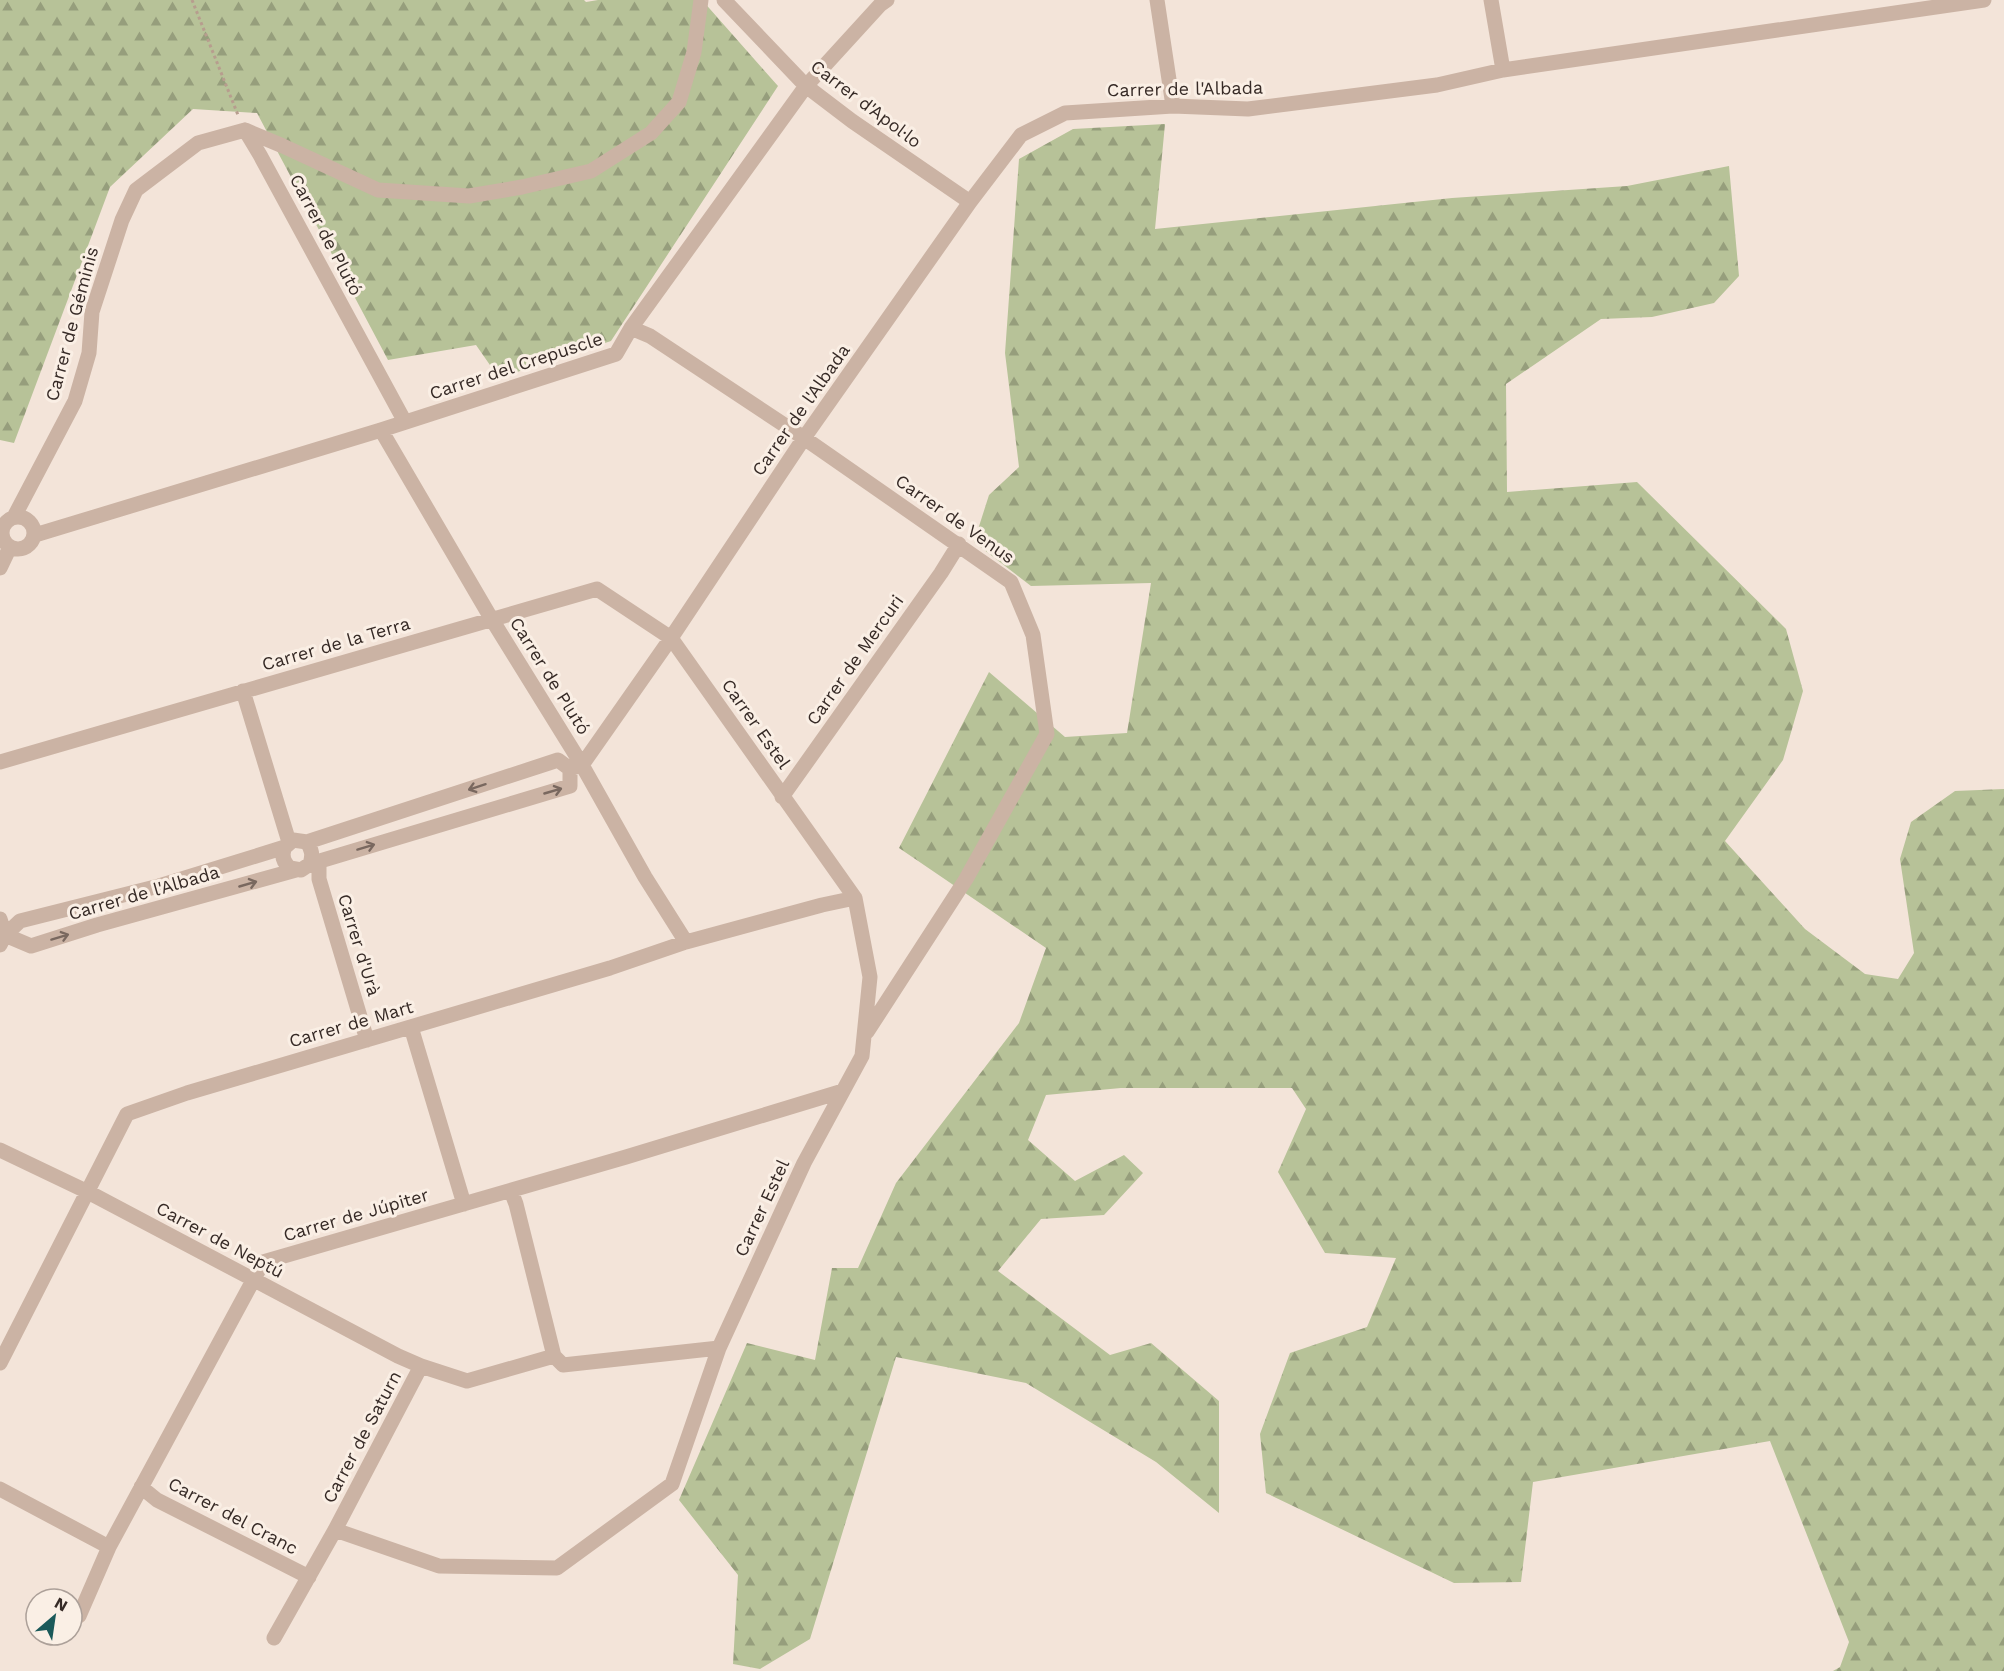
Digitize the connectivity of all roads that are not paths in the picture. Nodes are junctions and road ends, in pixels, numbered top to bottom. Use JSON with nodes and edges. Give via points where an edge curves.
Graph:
{"nodes":[{"id":1,"x":701,"y":0,"type":"edge"},
{"id":2,"x":724,"y":0,"type":"edge"},
{"id":3,"x":887,"y":0,"type":"edge"},
{"id":4,"x":1156,"y":0,"type":"edge"},
{"id":5,"x":1491,"y":0,"type":"edge"},
{"id":6,"x":1984,"y":0,"type":"edge"},
{"id":7,"x":1902,"y":5,"type":"edge"},
{"id":8,"x":1503,"y":70,"type":"junction"},
{"id":9,"x":806,"y":86,"type":"junction"},
{"id":10,"x":1173,"y":106,"type":"junction"},
{"id":11,"x":245,"y":130,"type":"junction"},
{"id":12,"x":970,"y":202,"type":"junction"},
{"id":13,"x":631,"y":328,"type":"junction"},
{"id":14,"x":405,"y":422,"type":"junction"},
{"id":15,"x":381,"y":430,"type":"junction"},
{"id":16,"x":804,"y":438,"type":"junction"},
{"id":17,"x":14,"y":517,"type":"junction"},
{"id":18,"x":35,"y":535,"type":"junction"},
{"id":19,"x":958,"y":544,"type":"junction"},
{"id":20,"x":10,"y":547,"type":"junction"},
{"id":21,"x":0,"y":568,"type":"edge"},
{"id":22,"x":491,"y":618,"type":"junction"},
{"id":23,"x":671,"y":638,"type":"junction"},
{"id":24,"x":243,"y":691,"type":"junction"},
{"id":25,"x":0,"y":762,"type":"edge"},
{"id":26,"x":576,"y":767,"type":"junction"},
{"id":27,"x":782,"y":797,"type":"junction"},
{"id":28,"x":307,"y":842,"type":"junction"},
{"id":29,"x":287,"y":844,"type":"junction"},
{"id":30,"x":314,"y":863,"type":"junction"},
{"id":31,"x":296,"y":870,"type":"junction"},
{"id":32,"x":855,"y":898,"type":"junction"},
{"id":33,"x":0,"y":919,"type":"edge"},
{"id":34,"x":2,"y":940,"type":"edge"},
{"id":35,"x":686,"y":942,"type":"junction"},
{"id":36,"x":411,"y":1027,"type":"junction"},
{"id":37,"x":864,"y":1035,"type":"junction"},
{"id":38,"x":367,"y":1040,"type":"junction"},
{"id":39,"x":843,"y":1091,"type":"junction"},
{"id":40,"x":0,"y":1150,"type":"edge"},
{"id":41,"x":511,"y":1191,"type":"junction"},
{"id":42,"x":88,"y":1192,"type":"junction"},
{"id":43,"x":464,"y":1204,"type":"junction"},
{"id":44,"x":253,"y":1279,"type":"junction"},
{"id":45,"x":718,"y":1348,"type":"junction"},
{"id":46,"x":554,"y":1356,"type":"junction"},
{"id":47,"x":0,"y":1363,"type":"edge"},
{"id":48,"x":421,"y":1366,"type":"junction"},
{"id":49,"x":141,"y":1487,"type":"junction"},
{"id":50,"x":0,"y":1490,"type":"edge"},
{"id":51,"x":335,"y":1530,"type":"junction"},
{"id":52,"x":109,"y":1546,"type":"junction"},
{"id":53,"x":309,"y":1577,"type":"junction"},
{"id":54,"x":84,"y":1604,"type":"edge"},
{"id":55,"x":274,"y":1638,"type":"dead end"}],
"edges":[{"from":1,"to":11,"type":"street","via":[[694,52],[679,102],[651,133],[591,171],[469,196],[378,190]]},
{"from":2,"to":9,"type":"street","name":"Carrer d'Apol·lo"},
{"from":3,"to":9,"type":"street","name":"Carrer del Crepuscle"},
{"from":4,"to":10,"type":"street"},
{"from":5,"to":8,"type":"street"},
{"from":6,"to":7,"type":"street","name":"Carrer de l'Albada"},
{"from":7,"to":8,"type":"street","name":"Carrer de l'Albada","via":[[1834,23]]},
{"from":8,"to":10,"type":"street","name":"Carrer de l'Albada","via":[[1437,85],[1248,110]]},
{"from":9,"to":12,"type":"street","name":"Carrer d'Apol·lo"},
{"from":9,"to":13,"type":"street","name":"Carrer del Crepuscle"},
{"from":10,"to":12,"type":"street","name":"Carrer de l'Albada","via":[[1065,113],[1021,135]]},
{"from":11,"to":14,"type":"street","name":"Carrer de Plutó"},
{"from":11,"to":17,"type":"street","name":"Carrer de Géminis","via":[[198,143],[136,190],[92,312],[89,353],[75,400]]},
{"from":12,"to":16,"type":"street","name":"Carrer de l'Albada"},
{"from":13,"to":14,"type":"street","name":"Carrer del Crepuscle","via":[[616,354]]},
{"from":13,"to":16,"type":"street","name":"Carrer de Venus","via":[[651,336]]},
{"from":14,"to":15,"type":"street","name":"Carrer del Crepuscle"},
{"from":15,"to":18,"type":"street","name":"Carrer del Crepuscle"},
{"from":15,"to":22,"type":"street","name":"Carrer de Plutó"},
{"from":16,"to":19,"type":"street","name":"Carrer de Venus"},
{"from":16,"to":23,"type":"street","name":"Carrer de l'Albada"},
{"from":17,"to":18,"type":"street","via":[[30,522]]},
{"from":17,"to":20,"type":"street","via":[[6,522],[2,533]]},
{"from":18,"to":20,"type":"street","via":[[25,548]]},
{"from":19,"to":27,"type":"street","name":"Carrer de Mercuri"},
{"from":19,"to":37,"type":"street","name":"Carrer de Venus","via":[[1011,582],[1033,635],[1047,734],[966,879]]},
{"from":20,"to":21,"type":"street"},
{"from":22,"to":23,"type":"street","name":"Carrer de la Terra","via":[[597,589]]},
{"from":22,"to":24,"type":"street","name":"Carrer de la Terra"},
{"from":22,"to":26,"type":"street","name":"Carrer de Plutó"},
{"from":23,"to":26,"type":"street","name":"Carrer de l'Albada"},
{"from":23,"to":27,"type":"street","name":"Carrer Estel"},
{"from":24,"to":25,"type":"street","name":"Carrer de la Terra"},
{"from":24,"to":29,"type":"street"},
{"from":26,"to":28,"type":"street","one_way":true,"via":[[558,760]]},
{"from":30,"to":26,"type":"street","name":"Carrer de l'Albada","one_way":true,"via":[[570,786]]},
{"from":26,"to":35,"type":"street","name":"Carrer de Plutó"},
{"from":27,"to":32,"type":"street","name":"Carrer Estel"},
{"from":28,"to":29,"type":"street"},
{"from":28,"to":30,"type":"street"},
{"from":29,"to":31,"type":"street","via":[[283,860]]},
{"from":29,"to":34,"type":"street","name":"Carrer de l'Albada","via":[[159,886],[20,921]]},
{"from":30,"to":31,"type":"street"},
{"from":30,"to":38,"type":"street","name":"Carrer d'Urà"},
{"from":34,"to":31,"type":"street","name":"Carrer de l'Albada","one_way":true,"via":[[31,946]]},
{"from":32,"to":35,"type":"street","name":"Carrer de Mart"},
{"from":32,"to":37,"type":"street","name":"Carrer Estel","via":[[870,977]]},
{"from":33,"to":34,"type":"street"},
{"from":35,"to":36,"type":"street","name":"Carrer de Mart"},
{"from":36,"to":38,"type":"street","name":"Carrer de Mart"},
{"from":36,"to":43,"type":"street"},
{"from":37,"to":39,"type":"street","name":"Carrer Estel","via":[[862,1056]]},
{"from":38,"to":42,"type":"street","name":"Carrer de Mart","via":[[127,1114]]},
{"from":39,"to":41,"type":"street","name":"Carrer de Júpiter"},
{"from":39,"to":45,"type":"street","name":"Carrer Estel","via":[[804,1163]]},
{"from":40,"to":42,"type":"street","name":"Carrer de Neptú"},
{"from":41,"to":43,"type":"street","name":"Carrer de Júpiter"},
{"from":41,"to":46,"type":"street"},
{"from":42,"to":44,"type":"street","name":"Carrer de Neptú"},
{"from":42,"to":47,"type":"street","name":"Carrer de Mart"},
{"from":43,"to":44,"type":"street","name":"Carrer de Júpiter","via":[[263,1262]]},
{"from":44,"to":48,"type":"street","name":"Carrer de Neptú"},
{"from":44,"to":49,"type":"street","name":"Carrer de Júpiter"},
{"from":45,"to":46,"type":"street","via":[[562,1365]]},
{"from":45,"to":51,"type":"street","name":"Carrer Estel","via":[[672,1484],[557,1568],[440,1566]]},
{"from":46,"to":48,"type":"street","name":"Carrer de Saturn","via":[[467,1381]]},
{"from":48,"to":51,"type":"street","name":"Carrer de Saturn"},
{"from":49,"to":52,"type":"street","name":"Carrer de Júpiter"},
{"from":49,"to":53,"type":"street","name":"Carrer del Cranc","via":[[157,1500]]},
{"from":50,"to":52,"type":"street"},
{"from":51,"to":53,"type":"street","name":"Carrer de Saturn"},
{"from":52,"to":54,"type":"street","name":"Carrer de Júpiter"},
{"from":53,"to":55,"type":"street","name":"Carrer de Saturn"}]}
